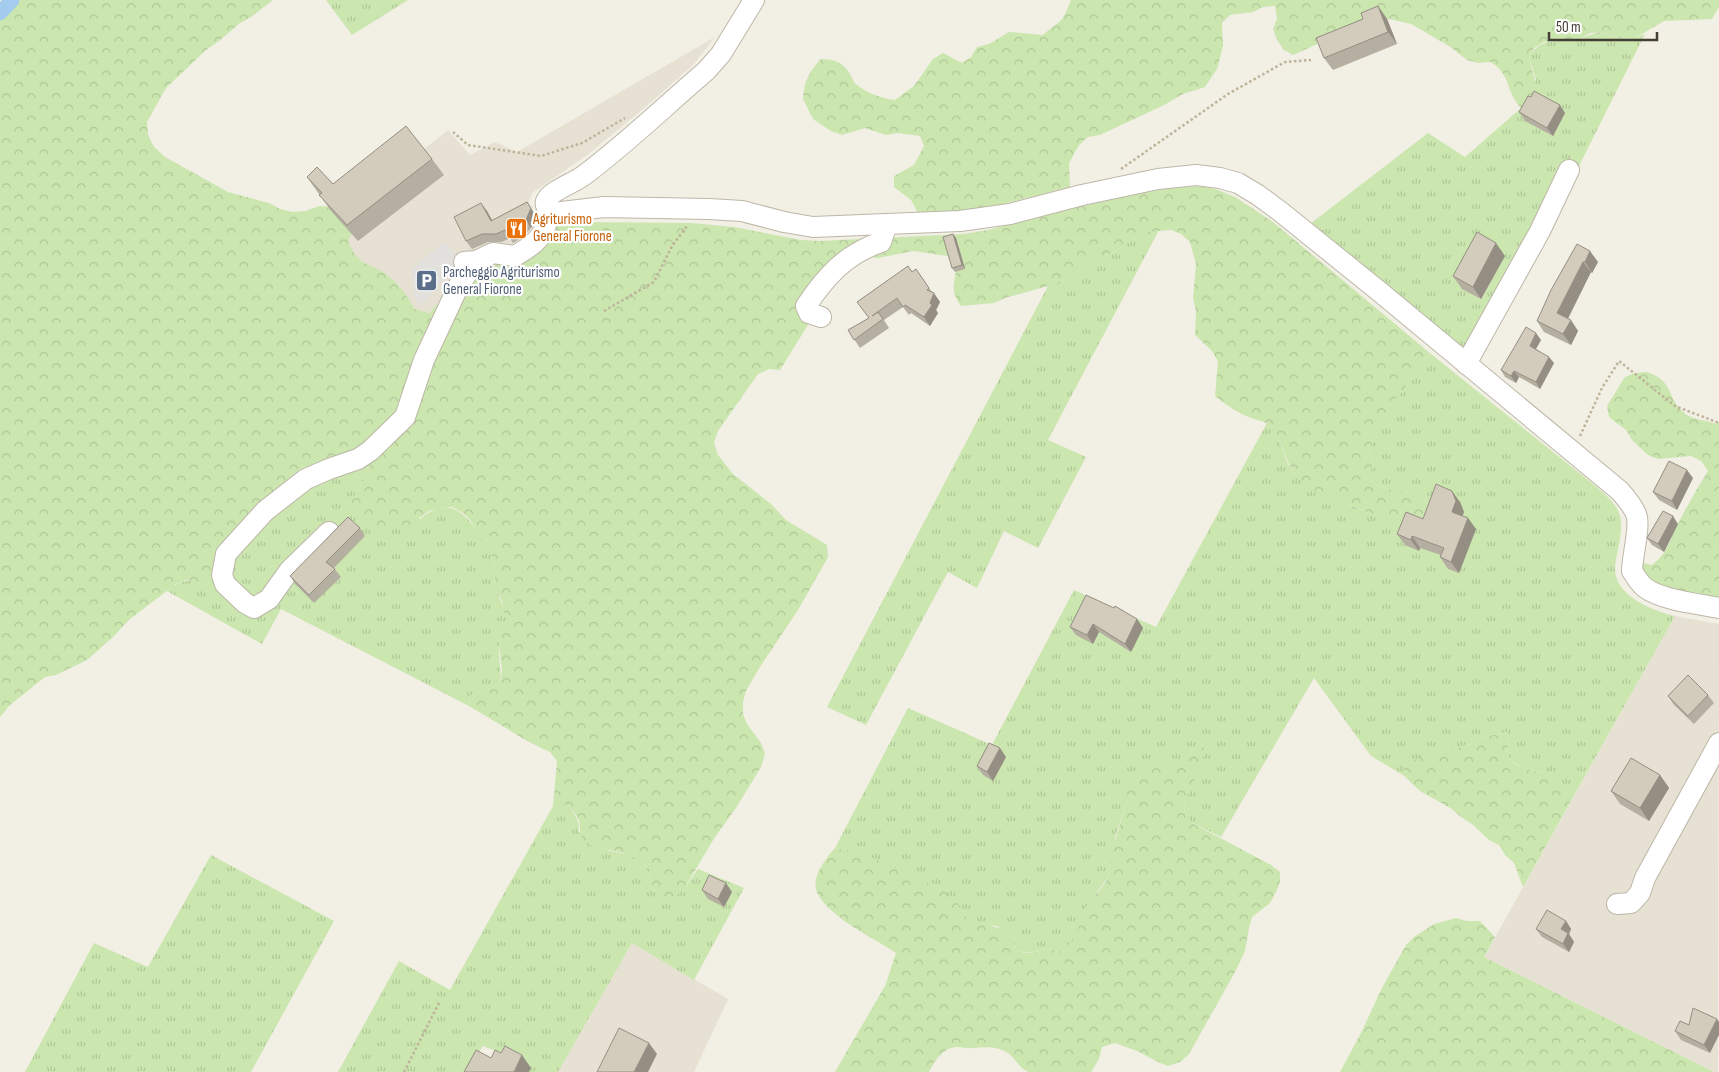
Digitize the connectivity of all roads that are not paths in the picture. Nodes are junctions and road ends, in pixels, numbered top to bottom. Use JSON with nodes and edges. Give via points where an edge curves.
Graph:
{"nodes":[{"id":1,"x":754,"y":0,"type":"edge"},
{"id":2,"x":1569,"y":170,"type":"dead end"},
{"id":3,"x":553,"y":213,"type":"junction"},
{"id":4,"x":887,"y":224,"type":"junction"},
{"id":5,"x":821,"y":317,"type":"dead end"},
{"id":6,"x":1466,"y":364,"type":"junction"},
{"id":7,"x":329,"y":532,"type":"dead end"},
{"id":8,"x":1719,"y":608,"type":"edge"},
{"id":9,"x":1719,"y":743,"type":"edge"},
{"id":10,"x":1617,"y":904,"type":"dead end"}],
"edges":[{"from":1,"to":3,"type":"street","via":[[721,54],[706,71],[582,176],[551,194],[546,205]]},
{"from":2,"to":6,"type":"street","via":[[1540,231]]},
{"from":3,"to":4,"type":"street","via":[[604,207],[695,208],[742,211],[813,228]]},
{"from":3,"to":7,"type":"street","via":[[538,241],[515,256],[493,253],[470,262],[418,374],[405,417],[370,451],[306,480],[265,511],[226,554],[222,575],[225,584],[254,608],[269,599],[289,571]]},
{"from":4,"to":5,"type":"street","via":[[881,242],[839,264],[817,289],[806,306],[809,313]]},
{"from":4,"to":6,"type":"street","via":[[984,219],[1082,195],[1196,175],[1238,182],[1281,212]]},
{"from":6,"to":8,"type":"street","via":[[1573,451],[1630,503],[1637,516],[1638,528],[1632,571],[1646,589]]},
{"from":9,"to":10,"type":"street","via":[[1640,892],[1631,903]]}]}
